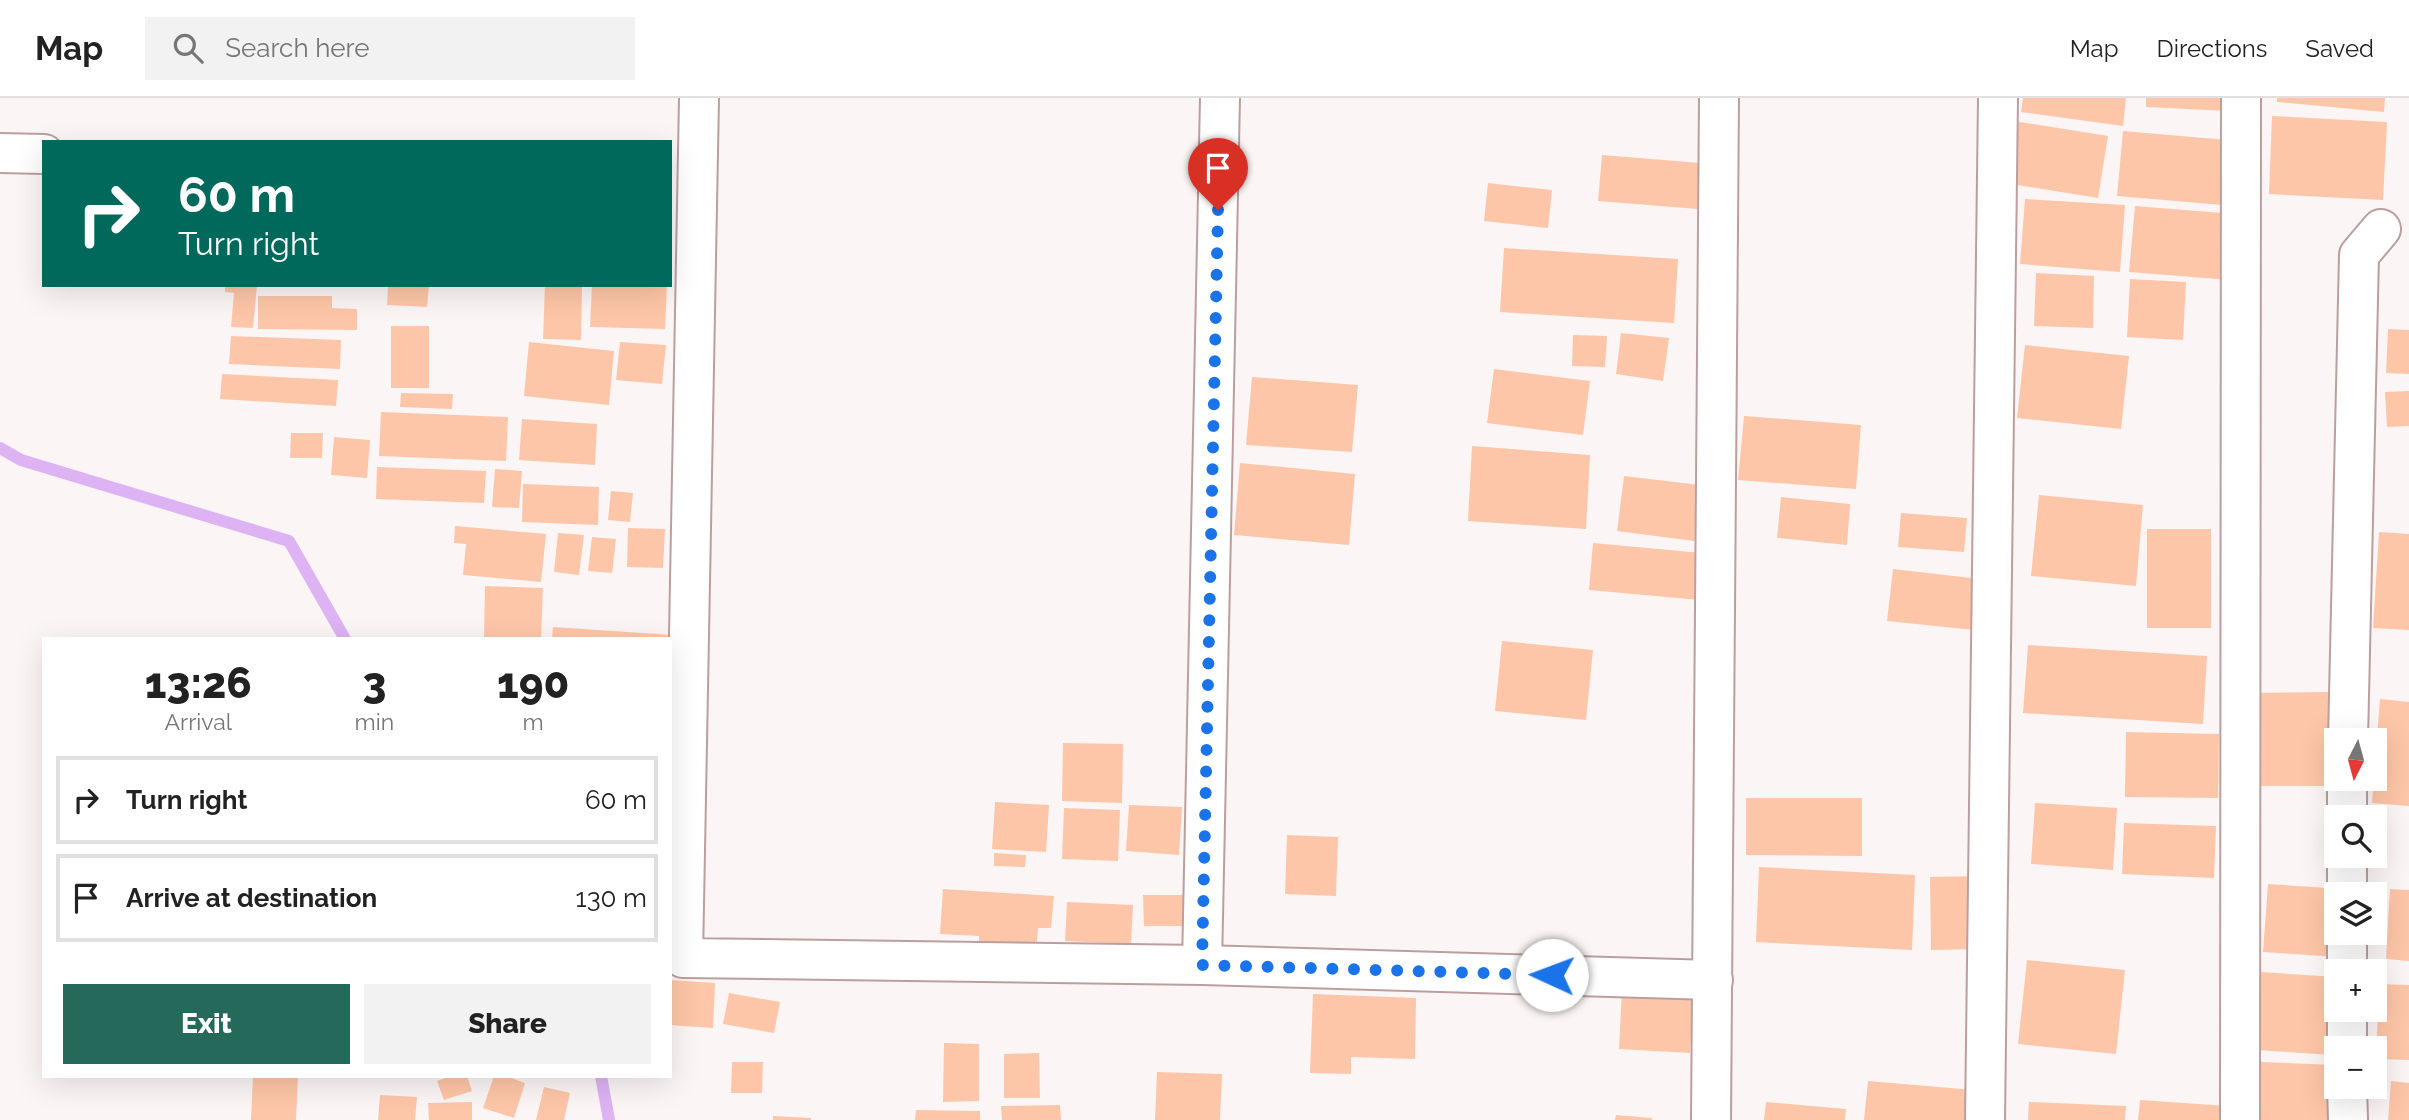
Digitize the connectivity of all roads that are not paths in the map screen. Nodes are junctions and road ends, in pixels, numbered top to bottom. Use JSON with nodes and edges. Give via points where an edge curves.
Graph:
{"nodes":[{"id":1,"x":699,"y":98,"type":"edge"},
{"id":2,"x":1220,"y":98,"type":"edge"},
{"id":3,"x":1719,"y":98,"type":"edge"},
{"id":4,"x":1998,"y":98,"type":"edge"},
{"id":5,"x":2241,"y":98,"type":"edge"},
{"id":6,"x":0,"y":153,"type":"edge"},
{"id":7,"x":42,"y":154,"type":"edge"},
{"id":8,"x":684,"y":168,"type":"edge"},
{"id":9,"x":2381,"y":229,"type":"dead end"},
{"id":10,"x":2348,"y":728,"type":"edge"},
{"id":11,"x":1202,"y":965,"type":"junction"},
{"id":12,"x":1713,"y":980,"type":"junction"},
{"id":13,"x":2347,"y":1099,"type":"edge"},
{"id":14,"x":1711,"y":1120,"type":"edge"},
{"id":15,"x":1985,"y":1120,"type":"edge"},
{"id":16,"x":2240,"y":1120,"type":"edge"},
{"id":17,"x":2347,"y":1120,"type":"edge"}],
"edges":[{"from":1,"to":8,"type":"street"},
{"from":2,"to":11,"type":"street"},
{"from":3,"to":12,"type":"street"},
{"from":4,"to":15,"type":"street"},
{"from":5,"to":16,"type":"street"},
{"from":6,"to":7,"type":"street"},
{"from":8,"to":11,"type":"street","via":[[683,958]]},
{"from":9,"to":10,"type":"street","via":[[2359,255]]},
{"from":11,"to":12,"type":"street"},
{"from":12,"to":14,"type":"street"},
{"from":13,"to":17,"type":"street"}]}
